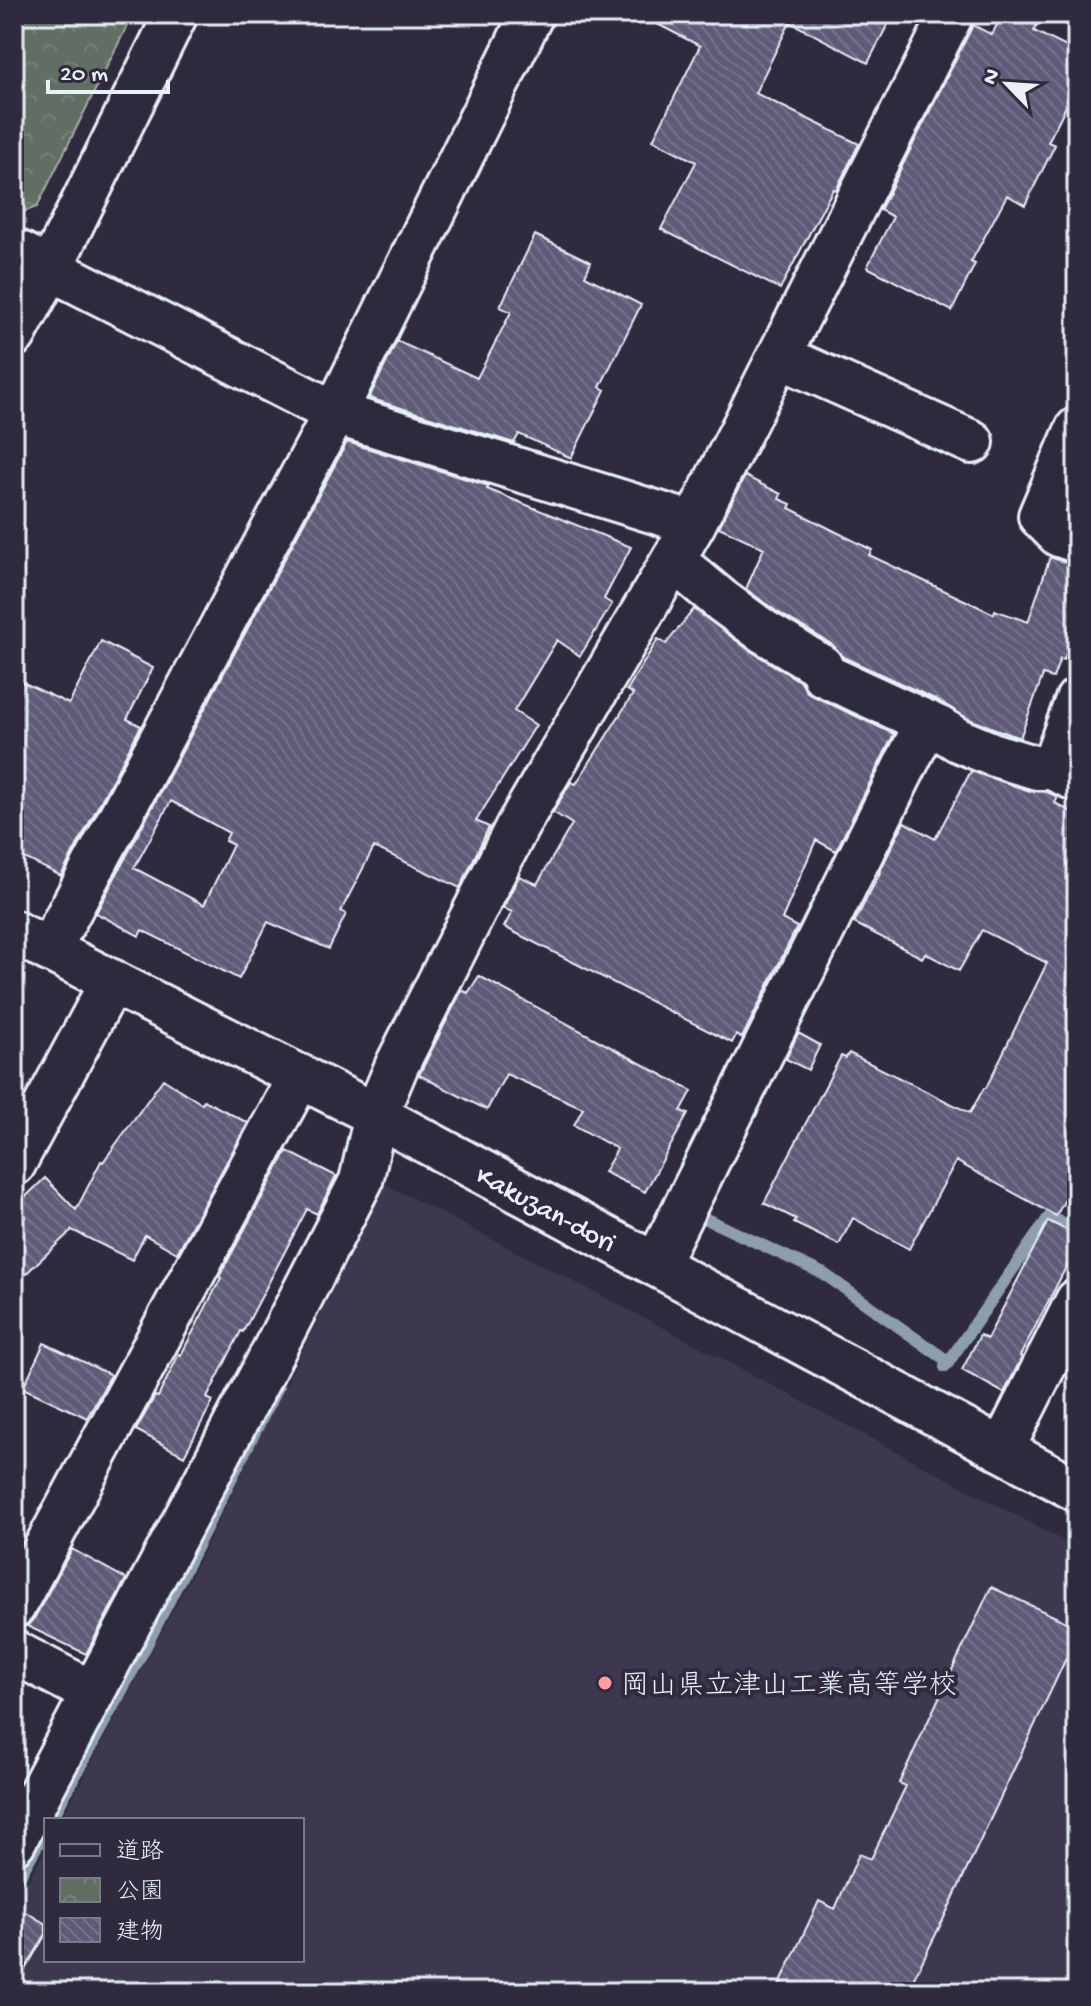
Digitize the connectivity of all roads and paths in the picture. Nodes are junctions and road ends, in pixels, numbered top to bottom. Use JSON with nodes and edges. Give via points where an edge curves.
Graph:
{"nodes":[{"id":1,"x":176,"y":14,"type":"edge"},
{"id":2,"x":532,"y":14,"type":"edge"},
{"id":3,"x":952,"y":14,"type":"edge"},
{"id":4,"x":32,"y":259,"type":"edge"},
{"id":5,"x":14,"y":335,"type":"edge"},
{"id":6,"x":779,"y":356,"type":"junction"},
{"id":7,"x":335,"y":413,"type":"junction"},
{"id":8,"x":1077,"y":429,"type":"edge"},
{"id":9,"x":972,"y":442,"type":"dead end"},
{"id":10,"x":694,"y":524,"type":"junction"},
{"id":11,"x":1077,"y":541,"type":"edge"},
{"id":12,"x":673,"y":560,"type":"junction"},
{"id":13,"x":1077,"y":700,"type":"edge"},
{"id":14,"x":927,"y":722,"type":"junction"},
{"id":15,"x":1065,"y":774,"type":"edge"},
{"id":16,"x":32,"y":941,"type":"edge"},
{"id":17,"x":112,"y":981,"type":"junction"},
{"id":18,"x":300,"y":1076,"type":"junction"},
{"id":19,"x":376,"y":1115,"type":"junction"},
{"id":20,"x":14,"y":1164,"type":"edge"},
{"id":21,"x":656,"y":1265,"type":"junction"},
{"id":22,"x":1077,"y":1301,"type":"edge"},
{"id":23,"x":1002,"y":1450,"type":"junction"},
{"id":24,"x":1077,"y":1490,"type":"edge"},
{"id":25,"x":14,"y":1606,"type":"edge"},
{"id":26,"x":14,"y":1652,"type":"edge"},
{"id":27,"x":93,"y":1693,"type":"junction"},
{"id":28,"x":14,"y":1842,"type":"edge"}],
"edges":[{"from":1,"to":4,"type":"street"},
{"from":2,"to":7,"type":"street"},
{"from":3,"to":6,"type":"street"},
{"from":4,"to":5,"type":"street"},
{"from":4,"to":7,"type":"street"},
{"from":6,"to":9,"type":"street"},
{"from":6,"to":10,"type":"street"},
{"from":7,"to":10,"type":"street"},
{"from":7,"to":16,"type":"street"},
{"from":8,"to":11,"type":"street","via":[[1040,516],[1059,535]]},
{"from":10,"to":12,"type":"street"},
{"from":12,"to":14,"type":"street","via":[[763,631],[821,666],[824,675]]},
{"from":12,"to":19,"type":"street","via":[[517,827]]},
{"from":13,"to":15,"type":"street"},
{"from":14,"to":15,"type":"street","via":[[994,755]]},
{"from":14,"to":21,"type":"street"},
{"from":16,"to":17,"type":"street","name":"Kakuzan-dori"},
{"from":17,"to":18,"type":"street","name":"Kakuzan-dori"},
{"from":17,"to":20,"type":"street"},
{"from":18,"to":19,"type":"street","name":"Kakuzan-dori"},
{"from":18,"to":25,"type":"street"},
{"from":19,"to":21,"type":"street","name":"Kakuzan-dori"},
{"from":19,"to":27,"type":"street","via":[[361,1181]]},
{"from":21,"to":23,"type":"street","name":"Kakuzan-dori"},
{"from":22,"to":23,"type":"street"},
{"from":23,"to":24,"type":"street","name":"Kakuzan-dori"},
{"from":26,"to":27,"type":"street"},
{"from":27,"to":28,"type":"street"}]}
